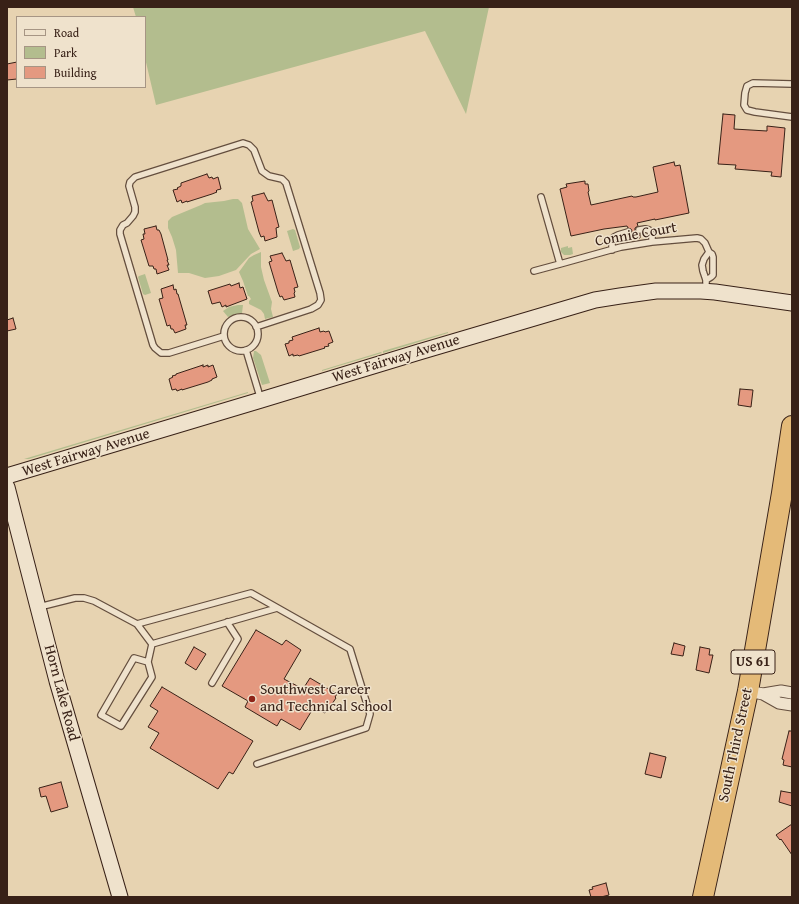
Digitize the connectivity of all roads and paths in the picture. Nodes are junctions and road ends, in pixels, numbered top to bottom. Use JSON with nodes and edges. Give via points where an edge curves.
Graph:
{"nodes":[{"id":1,"x":792,"y":84,"type":"edge"},
{"id":2,"x":792,"y":117,"type":"edge"},
{"id":3,"x":541,"y":197,"type":"dead end"},
{"id":4,"x":639,"y":230,"type":"dead end"},
{"id":5,"x":628,"y":232,"type":"dead end"},
{"id":6,"x":652,"y":242,"type":"junction"},
{"id":7,"x":612,"y":250,"type":"junction"},
{"id":8,"x":709,"y":252,"type":"junction"},
{"id":9,"x":560,"y":264,"type":"junction"},
{"id":10,"x":534,"y":271,"type":"dead end"},
{"id":11,"x":706,"y":286,"type":"junction"},
{"id":12,"x":792,"y":303,"type":"edge"},
{"id":13,"x":256,"y":327,"type":"junction"},
{"id":14,"x":224,"y":336,"type":"junction"},
{"id":15,"x":246,"y":350,"type":"junction"},
{"id":16,"x":261,"y":400,"type":"junction"},
{"id":17,"x":792,"y":426,"type":"edge"},
{"id":18,"x":791,"y":446,"type":"edge"},
{"id":19,"x":7,"y":476,"type":"edge"},
{"id":20,"x":7,"y":487,"type":"edge"},
{"id":21,"x":38,"y":607,"type":"junction"},
{"id":22,"x":277,"y":608,"type":"junction"},
{"id":23,"x":227,"y":622,"type":"junction"},
{"id":24,"x":137,"y":624,"type":"junction"},
{"id":25,"x":152,"y":644,"type":"junction"},
{"id":26,"x":148,"y":662,"type":"junction"},
{"id":27,"x":212,"y":683,"type":"dead end"},
{"id":28,"x":755,"y":693,"type":"junction"},
{"id":29,"x":792,"y":693,"type":"edge"},
{"id":30,"x":792,"y":705,"type":"edge"},
{"id":31,"x":257,"y":764,"type":"dead end"},
{"id":32,"x":120,"y":897,"type":"edge"},
{"id":33,"x":703,"y":897,"type":"edge"}],
"edges":[{"from":1,"to":2,"type":"lane","via":[[753,83],[747,86],[744,105],[746,110]]},
{"from":3,"to":9,"type":"lane"},
{"from":4,"to":6,"type":"lane","via":[[649,230]]},
{"from":5,"to":7,"type":"lane","via":[[614,237]]},
{"from":6,"to":7,"type":"lane","name":"Connie Court"},
{"from":6,"to":8,"type":"lane","name":"Connie Court","via":[[697,238],[705,243]]},
{"from":7,"to":9,"type":"lane","name":"Connie Court"},
{"from":8,"to":11,"type":"lane","via":[[702,265]]},
{"from":8,"to":11,"type":"lane","via":[[714,259],[712,275]]},
{"from":9,"to":10,"type":"lane","name":"Connie Court"},
{"from":11,"to":12,"type":"street","name":"West Fairway Avenue"},
{"from":11,"to":16,"type":"street","name":"West Fairway Avenue","via":[[595,300]]},
{"from":13,"to":14,"type":"lane","via":[[248,319],[235,318],[226,325]]},
{"from":13,"to":14,"type":"lane","via":[[311,310],[321,300],[286,183],[262,171],[254,150],[243,144],[135,177],[129,186],[135,212],[120,230],[155,348],[161,353],[169,353]]},
{"from":13,"to":15,"type":"lane","via":[[256,340]]},
{"from":14,"to":15,"type":"lane","via":[[231,348],[238,351]]},
{"from":15,"to":16,"type":"lane"},
{"from":16,"to":19,"type":"street","name":"West Fairway Avenue"},
{"from":17,"to":18,"type":"highway","name":"South Third Street","number":"US 61"},
{"from":18,"to":28,"type":"highway","name":"South Third Street","number":"US 61","via":[[782,493]]},
{"from":20,"to":21,"type":"street","name":"Horn Lake Road"},
{"from":21,"to":24,"type":"lane","via":[[84,598]]},
{"from":21,"to":32,"type":"street","name":"Horn Lake Road"},
{"from":22,"to":23,"type":"lane"},
{"from":22,"to":24,"type":"lane","via":[[250,593]]},
{"from":22,"to":31,"type":"lane","via":[[350,649],[370,714],[366,728]]},
{"from":23,"to":25,"type":"lane"},
{"from":23,"to":27,"type":"lane","via":[[238,639]]},
{"from":24,"to":25,"type":"lane"},
{"from":25,"to":26,"type":"lane"},
{"from":26,"to":26,"type":"lane","via":[[134,658],[102,715],[121,726],[152,677]]},
{"from":28,"to":29,"type":"street","via":[[780,690]]},
{"from":28,"to":30,"type":"street","via":[[779,703]]},
{"from":28,"to":33,"type":"highway","name":"South Third Street","number":"US 61"}]}
